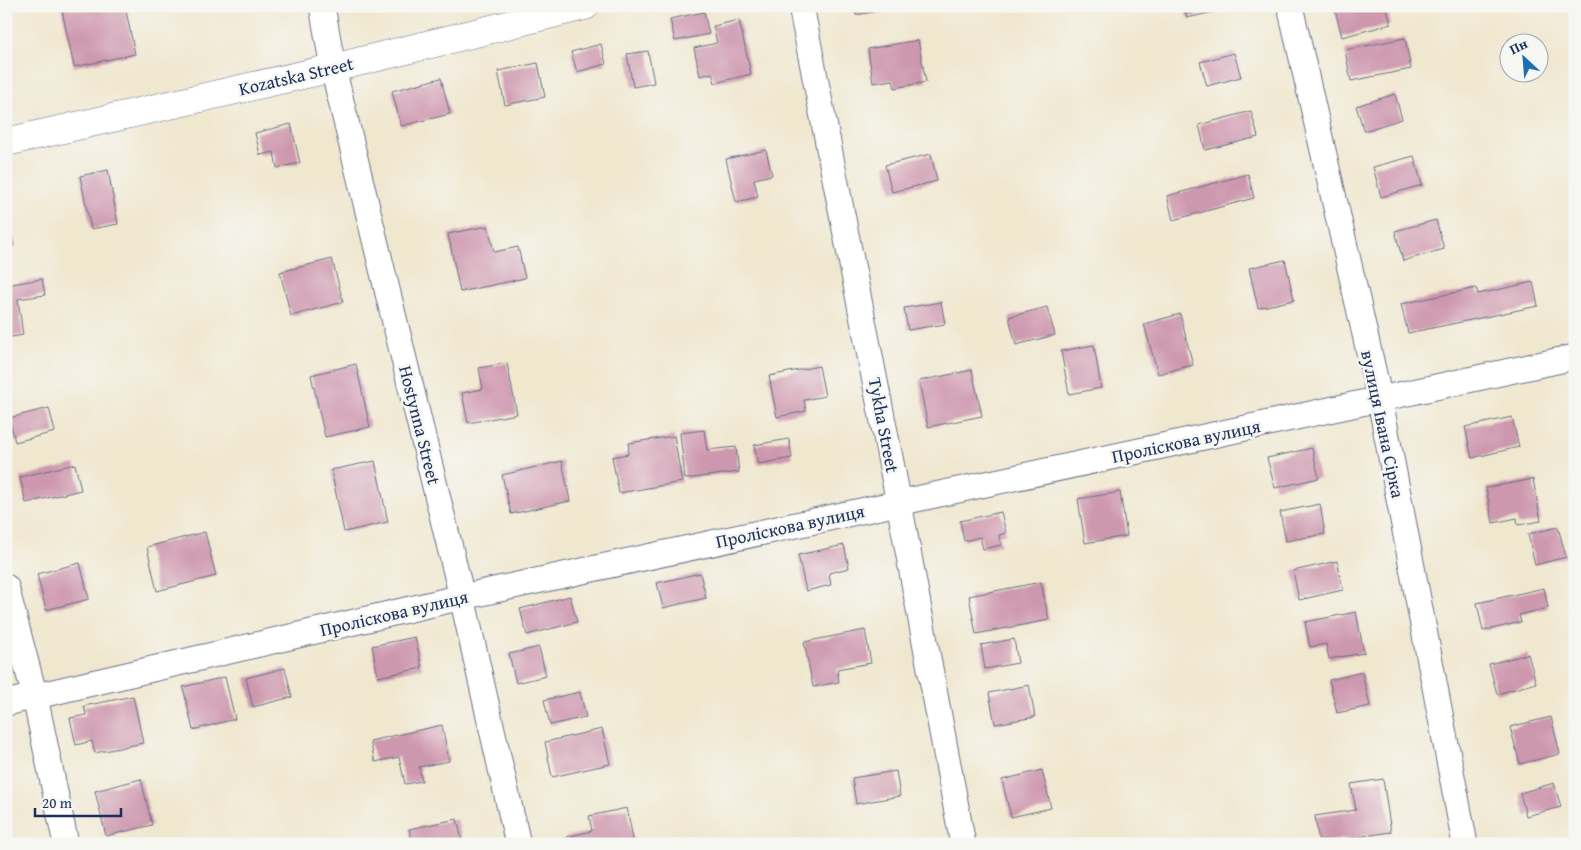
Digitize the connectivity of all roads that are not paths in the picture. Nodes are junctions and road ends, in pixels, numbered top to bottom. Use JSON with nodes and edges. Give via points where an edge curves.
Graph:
{"nodes":[{"id":1,"x":322,"y":6,"type":"edge"},
{"id":2,"x":585,"y":6,"type":"edge"},
{"id":3,"x":801,"y":6,"type":"edge"},
{"id":4,"x":1290,"y":6,"type":"edge"},
{"id":5,"x":333,"y":68,"type":"junction"},
{"id":6,"x":6,"y":142,"type":"edge"},
{"id":7,"x":1575,"y":357,"type":"edge"},
{"id":8,"x":1380,"y":400,"type":"junction"},
{"id":9,"x":899,"y":503,"type":"junction"},
{"id":10,"x":6,"y":587,"type":"edge"},
{"id":11,"x":462,"y":596,"type":"junction"},
{"id":12,"x":35,"y":697,"type":"junction"},
{"id":13,"x":6,"y":703,"type":"edge"},
{"id":14,"x":66,"y":844,"type":"edge"},
{"id":15,"x":518,"y":844,"type":"edge"},
{"id":16,"x":962,"y":844,"type":"edge"},
{"id":17,"x":1465,"y":844,"type":"edge"}],
"edges":[{"from":1,"to":5,"type":"street","name":"Hostynna Street"},
{"from":2,"to":5,"type":"street","name":"Kozatska Street"},
{"from":3,"to":9,"type":"street","name":"Tykha Street"},
{"from":4,"to":8,"type":"street","name":"вулиця Івана Сірка"},
{"from":5,"to":6,"type":"street","name":"Kozatska Street"},
{"from":5,"to":11,"type":"street","name":"Hostynna Street"},
{"from":7,"to":8,"type":"street","name":"Проліскова вулиця"},
{"from":8,"to":9,"type":"street","name":"Проліскова вулиця"},
{"from":8,"to":17,"type":"street","name":"вулиця Івана Сірка"},
{"from":9,"to":11,"type":"street","name":"Проліскова вулиця"},
{"from":9,"to":16,"type":"street","name":"Tykha Street"},
{"from":10,"to":12,"type":"street"},
{"from":11,"to":12,"type":"street","name":"Проліскова вулиця"},
{"from":11,"to":15,"type":"street","name":"Hostynna Street"},
{"from":12,"to":13,"type":"street","name":"Проліскова вулиця"},
{"from":12,"to":14,"type":"street"}]}
